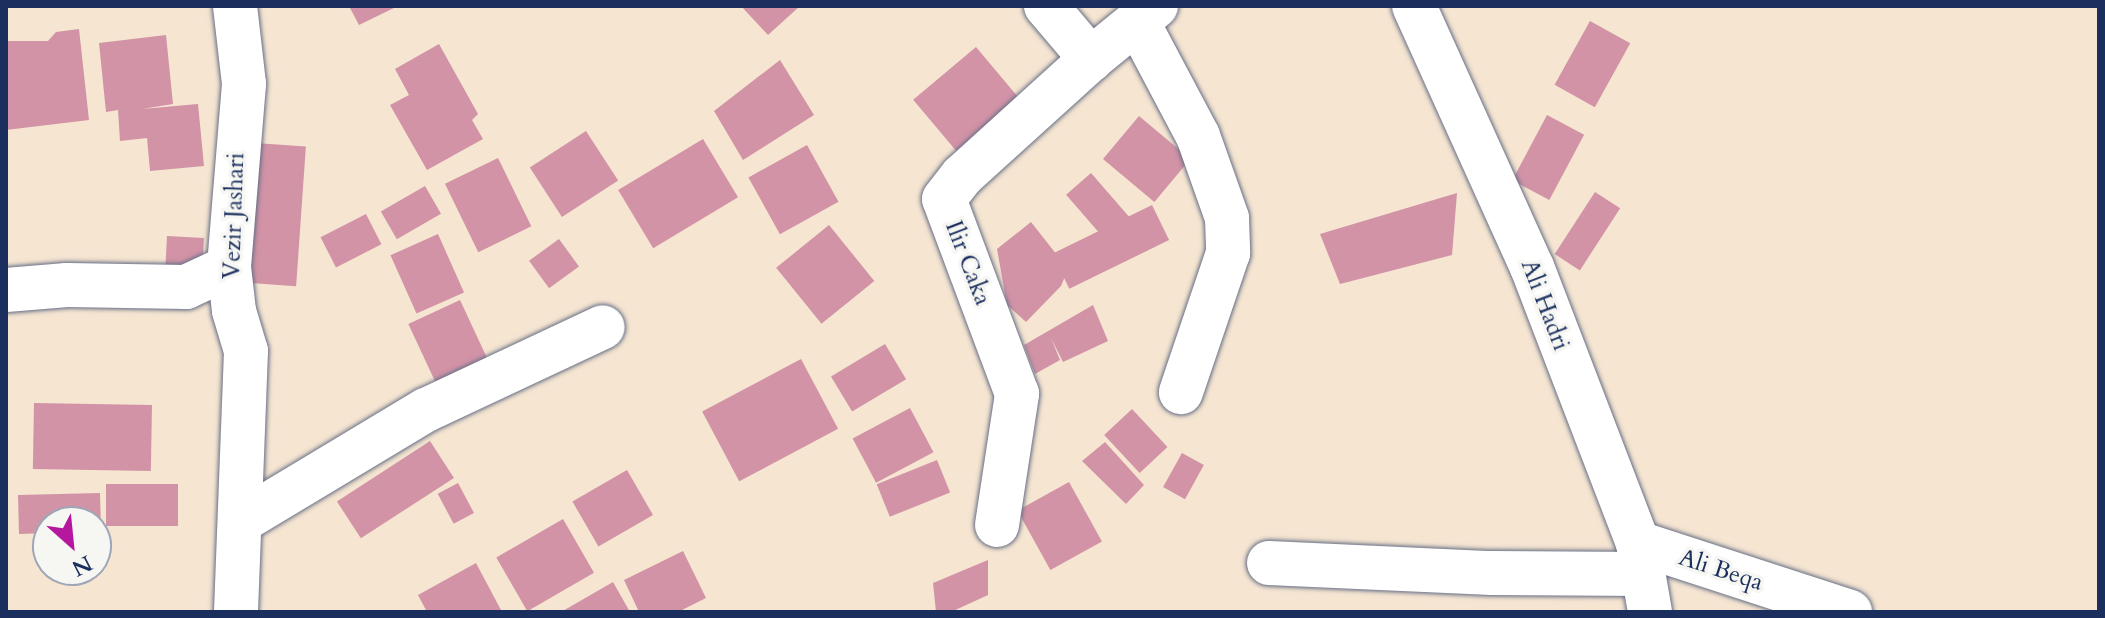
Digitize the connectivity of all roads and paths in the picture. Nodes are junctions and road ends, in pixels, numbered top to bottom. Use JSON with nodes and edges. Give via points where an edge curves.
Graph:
{"nodes":[{"id":1,"x":235,"y":6,"type":"edge"},
{"id":2,"x":1046,"y":6,"type":"edge"},
{"id":3,"x":1414,"y":6,"type":"edge"},
{"id":4,"x":1146,"y":14,"type":"edge"},
{"id":5,"x":1091,"y":59,"type":"junction"},
{"id":6,"x":229,"y":267,"type":"junction"},
{"id":7,"x":6,"y":290,"type":"edge"},
{"id":8,"x":603,"y":327,"type":"dead end"},
{"id":9,"x":1181,"y":392,"type":"dead end"},
{"id":10,"x":241,"y":521,"type":"junction"},
{"id":11,"x":997,"y":525,"type":"dead end"},
{"id":12,"x":1269,"y":563,"type":"dead end"},
{"id":13,"x":1644,"y":576,"type":"edge"},
{"id":14,"x":236,"y":612,"type":"edge"},
{"id":15,"x":1850,"y":612,"type":"edge"}],
"edges":[{"from":1,"to":6,"type":"street","name":"Vezir Jashari","via":[[244,84]]},
{"from":2,"to":5,"type":"street"},
{"from":3,"to":13,"type":"street","name":"Ali Hadri","via":[[1532,267]]},
{"from":4,"to":5,"type":"street","name":"Ilir Caka"},
{"from":4,"to":9,"type":"street","name":"Ilir Caka","via":[[1227,218],[1228,253]]},
{"from":5,"to":11,"type":"street","name":"Ilir Caka","via":[[962,176],[944,199],[1017,394]]},
{"from":6,"to":7,"type":"street","via":[[186,287]]},
{"from":6,"to":10,"type":"street","name":"Vezir Jashari","via":[[246,351]]},
{"from":8,"to":10,"type":"street","via":[[426,410]]},
{"from":10,"to":14,"type":"street","name":"Vezir Jashari"},
{"from":12,"to":13,"type":"street","name":"Ali Beqa"},
{"from":13,"to":15,"type":"street","name":"Ali Beqa"}]}
